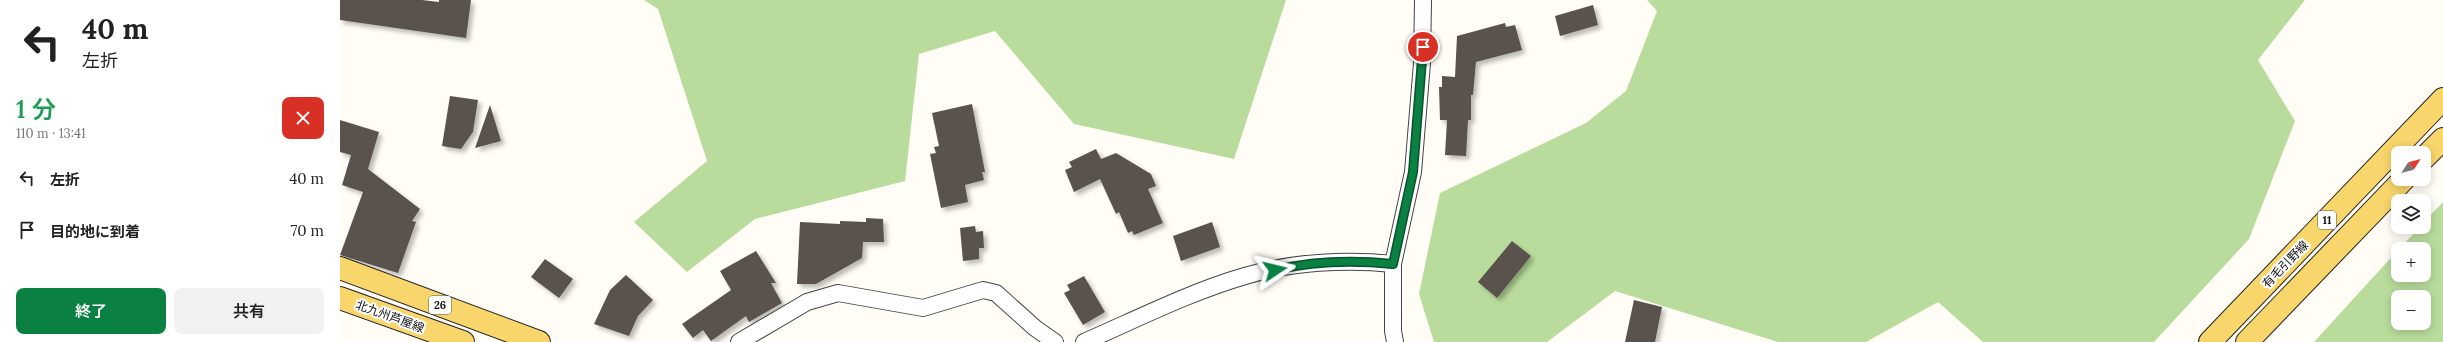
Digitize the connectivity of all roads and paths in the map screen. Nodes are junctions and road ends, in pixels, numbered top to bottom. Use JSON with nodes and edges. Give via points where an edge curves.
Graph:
{"nodes":[{"id":1,"x":1423,"y":0,"type":"edge"},
{"id":2,"x":2443,"y":99,"type":"edge"},
{"id":3,"x":2443,"y":139,"type":"edge"},
{"id":4,"x":2431,"y":151,"type":"edge"},
{"id":5,"x":2397,"y":186,"type":"edge"},
{"id":6,"x":1393,"y":264,"type":"junction"},
{"id":7,"x":340,"y":268,"type":"edge"},
{"id":8,"x":340,"y":298,"type":"edge"},
{"id":9,"x":463,"y":342,"type":"edge"},
{"id":10,"x":539,"y":342,"type":"edge"},
{"id":11,"x":739,"y":342,"type":"edge"},
{"id":12,"x":1055,"y":342,"type":"edge"},
{"id":13,"x":1084,"y":342,"type":"edge"},
{"id":14,"x":1395,"y":342,"type":"edge"},
{"id":15,"x":2210,"y":342,"type":"edge"},
{"id":16,"x":2247,"y":342,"type":"edge"}],
"edges":[{"from":1,"to":6,"type":"street","via":[[1422,62],[1413,172]]},
{"from":2,"to":15,"type":"main road","name":"有毛引野線","number":"11"},
{"from":3,"to":4,"type":"main road"},
{"from":5,"to":16,"type":"main road","number":"11"},
{"from":6,"to":13,"type":"street","via":[[1366,261],[1289,266],[1245,276],[1172,303]]},
{"from":6,"to":14,"type":"street"},
{"from":7,"to":10,"type":"main road","number":"26"},
{"from":8,"to":9,"type":"main road","name":"北九州芦屋線","number":"26"},
{"from":11,"to":12,"type":"street","via":[[807,302],[838,293],[923,308],[983,290],[996,293],[1035,328]]}]}
